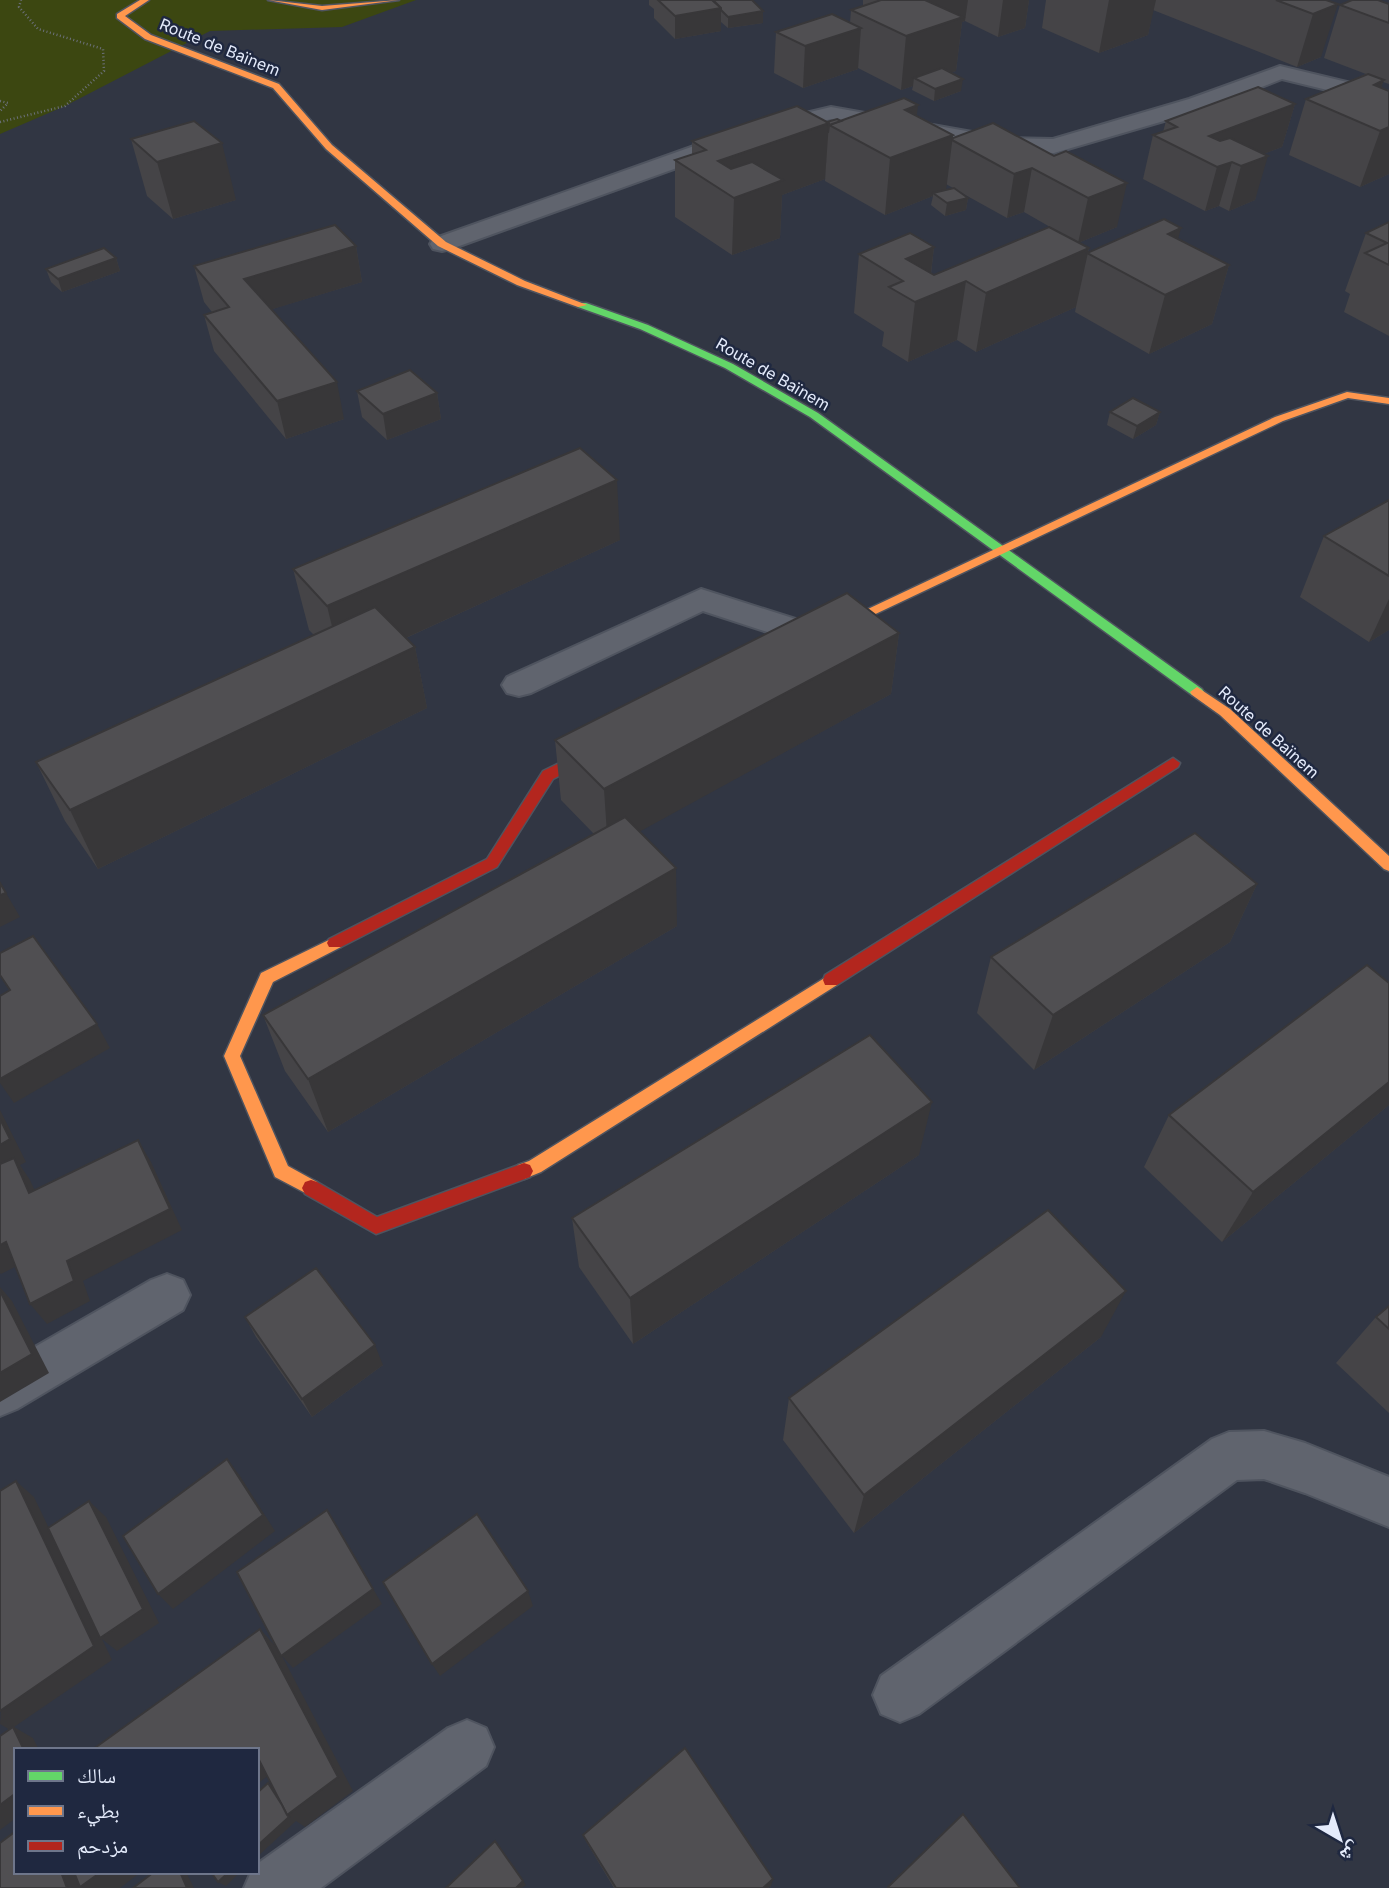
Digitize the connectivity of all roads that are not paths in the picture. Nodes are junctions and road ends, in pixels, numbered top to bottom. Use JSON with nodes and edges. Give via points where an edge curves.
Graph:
{"nodes":[{"id":1,"x":145,"y":0,"type":"edge"},
{"id":2,"x":272,"y":0,"type":"edge"},
{"id":3,"x":395,"y":0,"type":"edge"},
{"id":4,"x":1389,"y":99,"type":"edge"},
{"id":5,"x":442,"y":244,"type":"junction"},
{"id":6,"x":1389,"y":401,"type":"edge"},
{"id":7,"x":1000,"y":550,"type":"junction"},
{"id":8,"x":804,"y":643,"type":"joint"},
{"id":9,"x":520,"y":685,"type":"dead end"},
{"id":10,"x":621,"y":737,"type":"edge"},
{"id":11,"x":1173,"y":764,"type":"dead end"},
{"id":12,"x":1389,"y":865,"type":"edge"},
{"id":13,"x":167,"y":1295,"type":"dead end"},
{"id":14,"x":0,"y":1393,"type":"edge"},
{"id":15,"x":1389,"y":1503,"type":"edge"},
{"id":16,"x":900,"y":1695,"type":"dead end"},
{"id":17,"x":467,"y":1747,"type":"dead end"},
{"id":18,"x":273,"y":1888,"type":"edge"}],
"edges":[{"from":1,"to":5,"type":"street","name":"Route de Baïnem","via":[[120,16],[148,37],[276,86],[329,146]]},
{"from":2,"to":3,"type":"street","via":[[322,8]]},
{"from":4,"to":5,"type":"street","via":[[1280,72],[1197,104],[1054,146],[993,143],[831,113],[758,131]]},
{"from":5,"to":7,"type":"street","name":"Route de Baïnem","via":[[521,283],[644,327],[729,366],[814,415]]},
{"from":6,"to":7,"type":"street","via":[[1347,395],[1279,419]]},
{"from":7,"to":8,"type":"street"},
{"from":7,"to":12,"type":"street","name":"Route de Baïnem","via":[[1225,712]]},
{"from":8,"to":9,"type":"street","via":[[701,599]]},
{"from":10,"to":11,"type":"street","via":[[548,775],[492,863],[267,978],[232,1056],[281,1171],[376,1226],[535,1167]]},
{"from":13,"to":14,"type":"street"},
{"from":15,"to":16,"type":"street","via":[[1264,1455],[1229,1456]]},
{"from":17,"to":18,"type":"street"}]}
